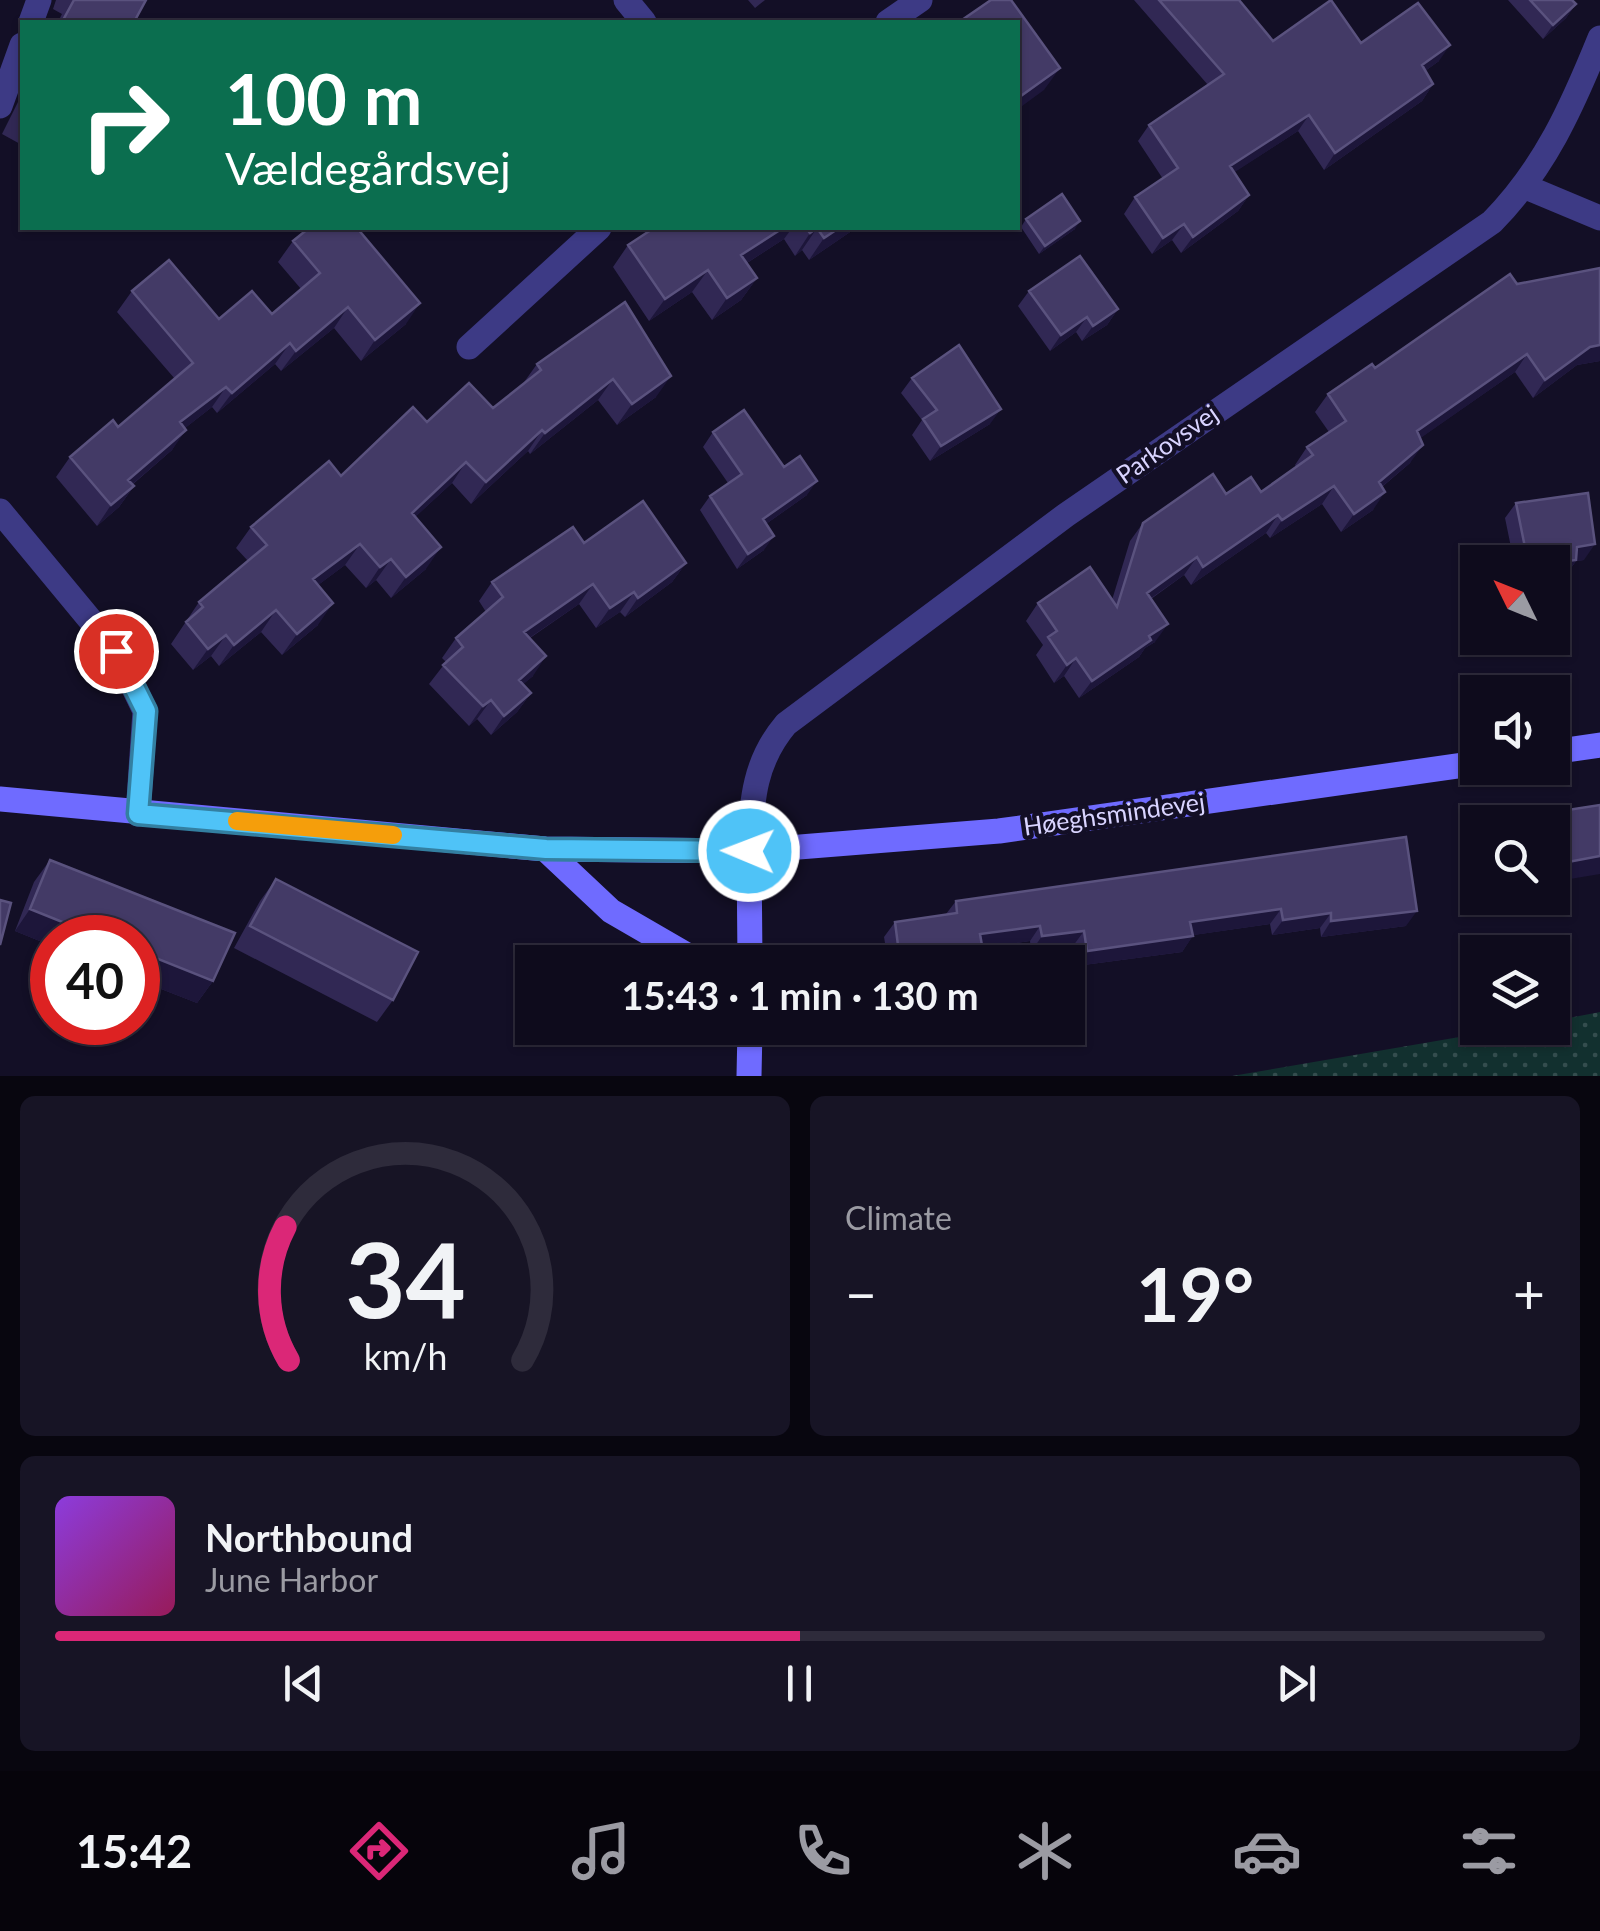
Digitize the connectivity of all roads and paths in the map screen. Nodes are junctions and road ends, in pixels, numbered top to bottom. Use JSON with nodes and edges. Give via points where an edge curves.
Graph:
{"nodes":[{"id":1,"x":626,"y":0,"type":"edge"},
{"id":2,"x":920,"y":0,"type":"edge"},
{"id":3,"x":642,"y":20,"type":"edge"},
{"id":4,"x":891,"y":20,"type":"edge"},
{"id":5,"x":1600,"y":38,"type":"edge"},
{"id":6,"x":20,"y":51,"type":"edge"},
{"id":7,"x":0,"y":106,"type":"edge"},
{"id":8,"x":1526,"y":188,"type":"junction"},
{"id":9,"x":1600,"y":218,"type":"edge"},
{"id":10,"x":597,"y":230,"type":"edge"},
{"id":11,"x":469,"y":347,"type":"dead end"},
{"id":12,"x":0,"y":511,"type":"edge"},
{"id":13,"x":1600,"y":746,"type":"edge"},
{"id":14,"x":1570,"y":750,"type":"edge"},
{"id":15,"x":1460,"y":766,"type":"edge"},
{"id":16,"x":0,"y":800,"type":"edge"},
{"id":17,"x":138,"y":814,"type":"junction"},
{"id":18,"x":546,"y":849,"type":"junction"},
{"id":19,"x":749,"y":851,"type":"junction"},
{"id":20,"x":670,"y":945,"type":"edge"},
{"id":21,"x":750,"y":945,"type":"edge"},
{"id":22,"x":750,"y":1045,"type":"edge"},
{"id":23,"x":749,"y":1076,"type":"edge"}],
"edges":[{"from":1,"to":3,"type":"street"},
{"from":2,"to":4,"type":"street"},
{"from":5,"to":8,"type":"street","name":"Parkovsvej","via":[[1564,126]]},
{"from":6,"to":7,"type":"street"},
{"from":8,"to":9,"type":"street"},
{"from":8,"to":19,"type":"street","name":"Parkovsvej","via":[[1492,222],[1038,535],[786,724],[766,748],[755,779]]},
{"from":10,"to":11,"type":"street"},
{"from":12,"to":17,"type":"street","via":[[116,651],[146,711]]},
{"from":13,"to":14,"type":"street"},
{"from":15,"to":19,"type":"street","name":"Høeghsmindevej","via":[[998,830]]},
{"from":16,"to":17,"type":"street","name":"Høeghsmindevej"},
{"from":17,"to":18,"type":"street","name":"Høeghsmindevej"},
{"from":18,"to":19,"type":"street","name":"Høeghsmindevej"},
{"from":18,"to":20,"type":"street","via":[[611,911]]},
{"from":19,"to":21,"type":"street"},
{"from":22,"to":23,"type":"street"}]}
